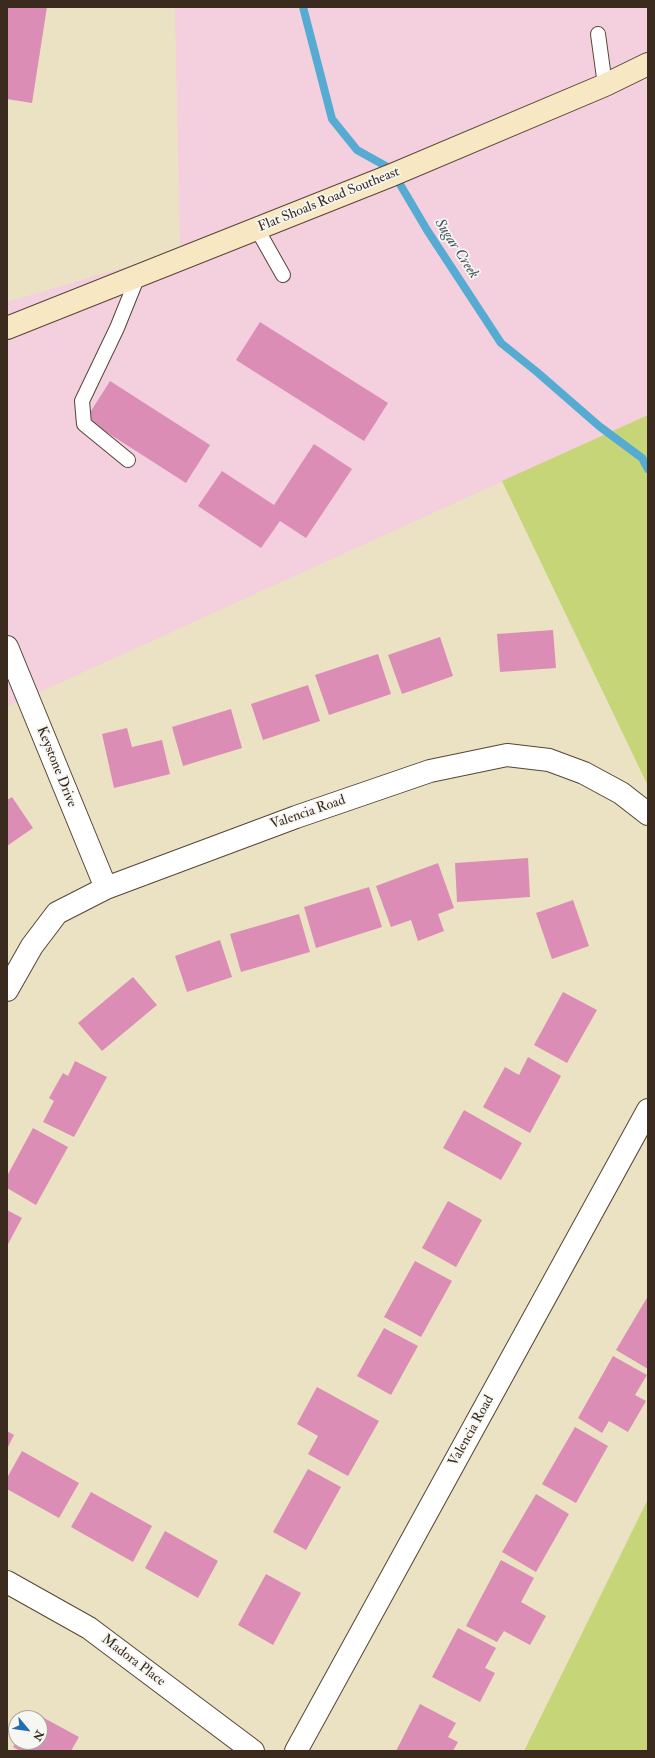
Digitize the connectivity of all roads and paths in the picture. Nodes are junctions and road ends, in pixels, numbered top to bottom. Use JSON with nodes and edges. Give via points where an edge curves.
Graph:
{"nodes":[{"id":1,"x":598,"y":34,"type":"dead end"},
{"id":2,"x":648,"y":64,"type":"edge"},
{"id":3,"x":605,"y":85,"type":"junction"},
{"id":4,"x":257,"y":229,"type":"junction"},
{"id":5,"x":283,"y":275,"type":"dead end"},
{"id":6,"x":138,"y":276,"type":"junction"},
{"id":7,"x":7,"y":328,"type":"edge"},
{"id":8,"x":128,"y":460,"type":"dead end"},
{"id":9,"x":7,"y":646,"type":"edge"},
{"id":10,"x":648,"y":814,"type":"edge"},
{"id":11,"x":106,"y":888,"type":"junction"},
{"id":12,"x":7,"y":990,"type":"edge"},
{"id":13,"x":648,"y":1110,"type":"edge"},
{"id":14,"x":7,"y":1582,"type":"edge"},
{"id":15,"x":253,"y":1751,"type":"edge"},
{"id":16,"x":296,"y":1751,"type":"edge"}],
"edges":[{"from":1,"to":3,"type":"lane"},
{"from":2,"to":3,"type":"street","name":"Flat Shoals Road Southeast"},
{"from":3,"to":4,"type":"street","name":"Flat Shoals Road Southeast"},
{"from":4,"to":5,"type":"lane"},
{"from":4,"to":6,"type":"street","name":"Flat Shoals Road Southeast"},
{"from":6,"to":7,"type":"street","name":"Flat Shoals Road Southeast"},
{"from":6,"to":8,"type":"lane","via":[[117,328],[82,401],[84,424]]},
{"from":9,"to":11,"type":"street","name":"Keystone Drive"},
{"from":10,"to":11,"type":"street","name":"Valencia Road","via":[[621,793],[584,773],[549,760],[507,755],[430,771],[296,817]]},
{"from":11,"to":12,"type":"street","name":"Valencia Road","via":[[57,913],[32,946]]},
{"from":13,"to":16,"type":"street","name":"Valencia Road"},
{"from":14,"to":15,"type":"street","name":"Madora Place","via":[[89,1628]]}]}
